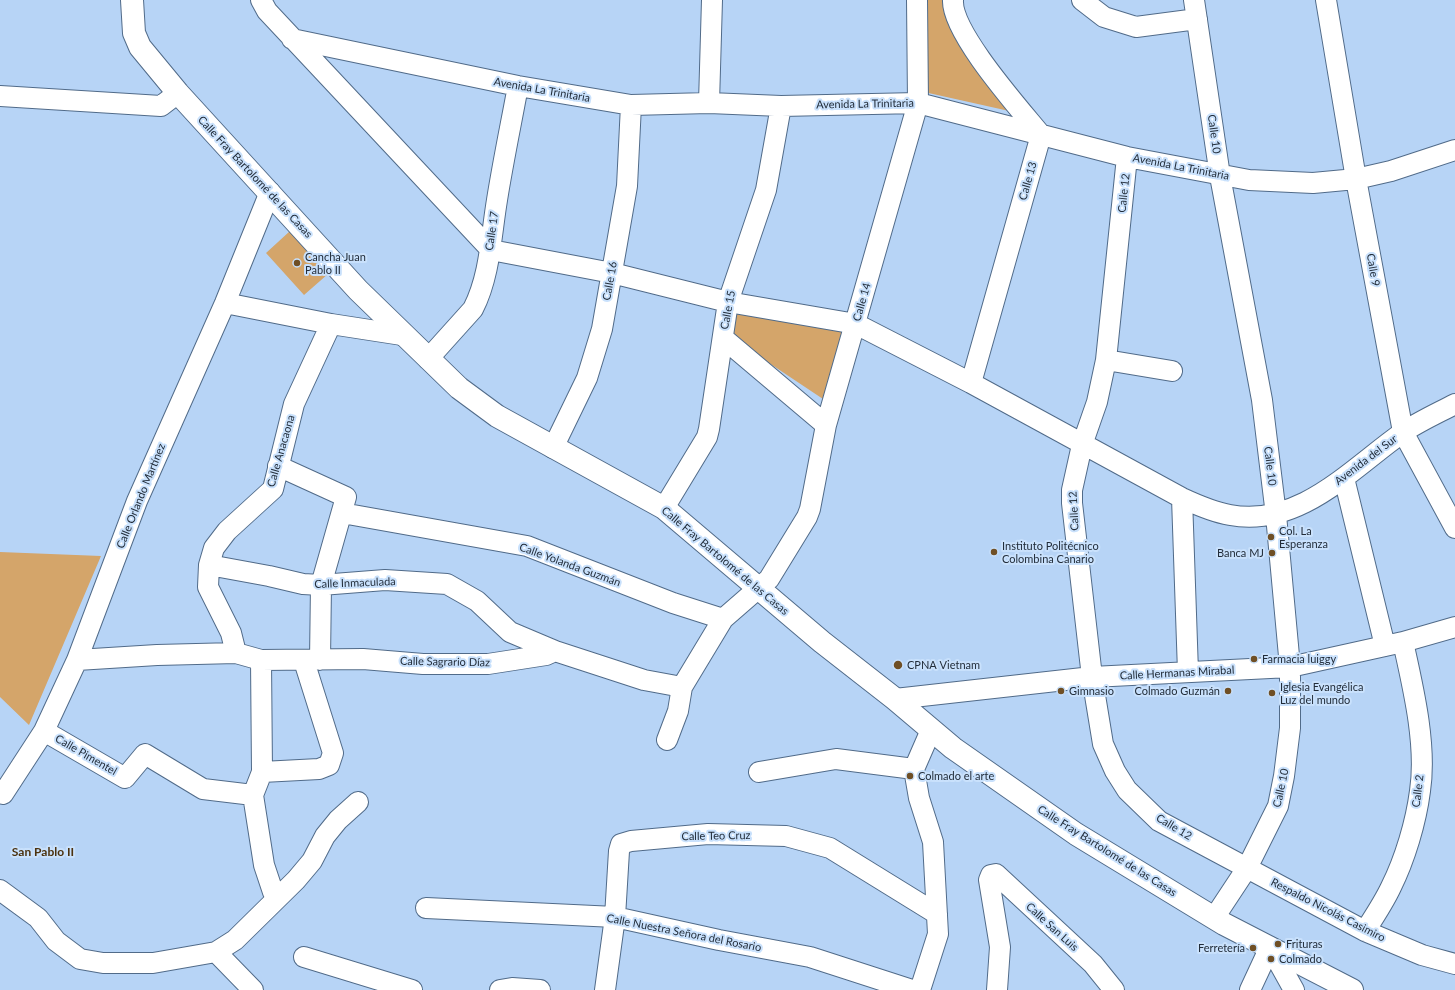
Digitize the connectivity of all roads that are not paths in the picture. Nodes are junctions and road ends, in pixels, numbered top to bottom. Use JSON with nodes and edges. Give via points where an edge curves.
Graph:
{"nodes":[{"id":1,"x":132,"y":0,"type":"edge"},
{"id":2,"x":261,"y":0,"type":"edge"},
{"id":3,"x":712,"y":0,"type":"edge"},
{"id":4,"x":917,"y":0,"type":"edge"},
{"id":5,"x":953,"y":0,"type":"edge"},
{"id":6,"x":1082,"y":0,"type":"edge"},
{"id":7,"x":1326,"y":0,"type":"edge"},
{"id":8,"x":1196,"y":9,"type":"edge"},
{"id":9,"x":292,"y":39,"type":"junction"},
{"id":10,"x":518,"y":86,"type":"junction"},
{"id":11,"x":178,"y":93,"type":"junction"},
{"id":12,"x":0,"y":96,"type":"edge"},
{"id":13,"x":709,"y":102,"type":"junction"},
{"id":14,"x":918,"y":103,"type":"junction"},
{"id":15,"x":631,"y":104,"type":"junction"},
{"id":16,"x":781,"y":106,"type":"junction"},
{"id":17,"x":1041,"y":135,"type":"junction"},
{"id":18,"x":1455,"y":150,"type":"edge"},
{"id":19,"x":1127,"y":157,"type":"junction"},
{"id":20,"x":1220,"y":176,"type":"junction"},
{"id":21,"x":1356,"y":179,"type":"junction"},
{"id":22,"x":270,"y":192,"type":"junction"},
{"id":23,"x":491,"y":250,"type":"junction"},
{"id":24,"x":612,"y":273,"type":"junction"},
{"id":25,"x":728,"y":302,"type":"junction"},
{"id":26,"x":225,"y":303,"type":"junction"},
{"id":27,"x":331,"y":324,"type":"junction"},
{"id":28,"x":856,"y":324,"type":"junction"},
{"id":29,"x":402,"y":334,"type":"junction"},
{"id":30,"x":723,"y":338,"type":"junction"},
{"id":31,"x":428,"y":359,"type":"junction"},
{"id":32,"x":1106,"y":360,"type":"junction"},
{"id":33,"x":1172,"y":371,"type":"dead end"},
{"id":34,"x":970,"y":383,"type":"junction"},
{"id":35,"x":1455,"y":404,"type":"edge"},
{"id":36,"x":826,"y":425,"type":"junction"},
{"id":37,"x":1403,"y":432,"type":"junction"},
{"id":38,"x":1082,"y":445,"type":"junction"},
{"id":39,"x":553,"y":448,"type":"junction"},
{"id":40,"x":278,"y":466,"type":"junction"},
{"id":41,"x":1344,"y":478,"type":"junction"},
{"id":42,"x":1182,"y":498,"type":"junction"},
{"id":43,"x":664,"y":508,"type":"junction"},
{"id":44,"x":342,"y":513,"type":"junction"},
{"id":45,"x":1276,"y":515,"type":"junction"},
{"id":46,"x":1455,"y":528,"type":"edge"},
{"id":47,"x":209,"y":565,"type":"junction"},
{"id":48,"x":321,"y":585,"type":"junction"},
{"id":49,"x":757,"y":587,"type":"junction"},
{"id":50,"x":722,"y":619,"type":"junction"},
{"id":51,"x":1455,"y":627,"type":"edge"},
{"id":52,"x":1394,"y":644,"type":"junction"},
{"id":53,"x":555,"y":651,"type":"junction"},
{"id":54,"x":236,"y":653,"type":"junction"},
{"id":55,"x":77,"y":660,"type":"junction"},
{"id":56,"x":261,"y":660,"type":"junction"},
{"id":57,"x":312,"y":660,"type":"junction"},
{"id":58,"x":1290,"y":667,"type":"junction"},
{"id":59,"x":1188,"y":672,"type":"junction"},
{"id":60,"x":1092,"y":677,"type":"junction"},
{"id":61,"x":682,"y":687,"type":"junction"},
{"id":62,"x":895,"y":699,"type":"junction"},
{"id":63,"x":931,"y":730,"type":"junction"},
{"id":64,"x":44,"y":731,"type":"junction"},
{"id":65,"x":667,"y":740,"type":"dead end"},
{"id":66,"x":914,"y":769,"type":"junction"},
{"id":67,"x":262,"y":772,"type":"junction"},
{"id":68,"x":759,"y":772,"type":"dead end"},
{"id":69,"x":3,"y":794,"type":"dead end"},
{"id":70,"x":252,"y":795,"type":"junction"},
{"id":71,"x":358,"y":802,"type":"dead end"},
{"id":72,"x":1247,"y":868,"type":"junction"},
{"id":73,"x":0,"y":890,"type":"edge"},
{"id":74,"x":277,"y":897,"type":"junction"},
{"id":75,"x":426,"y":908,"type":"dead end"},
{"id":76,"x":937,"y":914,"type":"junction"},
{"id":77,"x":615,"y":917,"type":"junction"},
{"id":78,"x":1214,"y":918,"type":"junction"},
{"id":79,"x":1365,"y":931,"type":"junction"},
{"id":80,"x":1270,"y":948,"type":"junction"},
{"id":81,"x":216,"y":952,"type":"junction"},
{"id":82,"x":304,"y":957,"type":"dead end"},
{"id":83,"x":1455,"y":964,"type":"edge"},
{"id":84,"x":508,"y":989,"type":"edge"},
{"id":85,"x":253,"y":990,"type":"edge"},
{"id":86,"x":412,"y":990,"type":"edge"},
{"id":87,"x":540,"y":990,"type":"edge"},
{"id":88,"x":605,"y":990,"type":"edge"},
{"id":89,"x":912,"y":990,"type":"edge"},
{"id":90,"x":920,"y":990,"type":"edge"},
{"id":91,"x":997,"y":990,"type":"edge"},
{"id":92,"x":1114,"y":990,"type":"edge"},
{"id":93,"x":1250,"y":990,"type":"edge"},
{"id":94,"x":1294,"y":990,"type":"edge"},
{"id":95,"x":1352,"y":990,"type":"edge"}],
"edges":[{"from":1,"to":11,"type":"main road","name":"Calle Fray Bartolomé de las Casas","via":[[134,33],[140,47]]},
{"from":2,"to":9,"type":"street","via":[[266,11]]},
{"from":3,"to":13,"type":"street"},
{"from":4,"to":14,"type":"street","name":"Calle 14"},
{"from":5,"to":17,"type":"street","via":[[952,7],[969,44]]},
{"from":6,"to":8,"type":"street","via":[[1104,17],[1136,27]]},
{"from":7,"to":21,"type":"street","name":"Calle 9"},
{"from":8,"to":20,"type":"street","name":"Calle 10"},
{"from":9,"to":10,"type":"street","name":"Avenida La Trinitaria"},
{"from":9,"to":23,"type":"street"},
{"from":10,"to":15,"type":"street","name":"Avenida La Trinitaria"},
{"from":10,"to":23,"type":"street","name":"Calle 17"},
{"from":11,"to":12,"type":"street","via":[[161,106]]},
{"from":11,"to":22,"type":"main road","name":"Calle Fray Bartolomé de las Casas"},
{"from":13,"to":15,"type":"street","name":"Avenida La Trinitaria"},
{"from":13,"to":16,"type":"street","name":"Avenida La Trinitaria"},
{"from":14,"to":16,"type":"street","name":"Avenida La Trinitaria"},
{"from":14,"to":17,"type":"street","name":"Avenida La Trinitaria"},
{"from":14,"to":28,"type":"street","name":"Calle 14"},
{"from":15,"to":24,"type":"street","name":"Calle 16","via":[[627,186]]},
{"from":16,"to":25,"type":"street","name":"Calle 15","via":[[766,190]]},
{"from":17,"to":19,"type":"street","name":"Avenida La Trinitaria"},
{"from":17,"to":34,"type":"street","name":"Calle 13"},
{"from":18,"to":21,"type":"street","name":"Avenida La Trinitaria","via":[[1391,171]]},
{"from":19,"to":20,"type":"street","name":"Avenida La Trinitaria"},
{"from":19,"to":32,"type":"street","name":"Calle 12"},
{"from":20,"to":21,"type":"street","name":"Avenida La Trinitaria","via":[[1313,183]]},
{"from":20,"to":45,"type":"street","name":"Calle 10","via":[[1262,400]]},
{"from":21,"to":37,"type":"street","name":"Calle 9"},
{"from":22,"to":26,"type":"street","name":"Calle Orlando Martínez"},
{"from":22,"to":29,"type":"main road","name":"Calle Fray Bartolomé de las Casas","via":[[358,290]]},
{"from":23,"to":24,"type":"street","name":"Avenida del Sur"},
{"from":23,"to":31,"type":"street","name":"Calle 17","via":[[473,310]]},
{"from":24,"to":25,"type":"street","name":"Avenida del Sur"},
{"from":24,"to":39,"type":"street","name":"Calle 16","via":[[602,329],[587,378]]},
{"from":25,"to":28,"type":"street","name":"Avenida del Sur"},
{"from":25,"to":30,"type":"street","name":"Calle 15"},
{"from":26,"to":27,"type":"street"},
{"from":26,"to":55,"type":"street","name":"Calle Orlando Martínez","via":[[137,501]]},
{"from":27,"to":29,"type":"street"},
{"from":27,"to":40,"type":"street","name":"Calle Anacaona","via":[[294,404]]},
{"from":28,"to":34,"type":"street","name":"Avenida del Sur"},
{"from":28,"to":36,"type":"street","name":"Calle 14"},
{"from":29,"to":31,"type":"main road","name":"Calle Fray Bartolomé de las Casas"},
{"from":30,"to":36,"type":"street"},
{"from":30,"to":43,"type":"street","name":"Calle 15","via":[[707,437]]},
{"from":31,"to":39,"type":"main road","name":"Calle Fray Bartolomé de las Casas","via":[[459,388],[497,416]]},
{"from":32,"to":33,"type":"street"},
{"from":32,"to":38,"type":"street","name":"Calle 12","via":[[1097,402]]},
{"from":34,"to":38,"type":"street","name":"Avenida del Sur"},
{"from":35,"to":37,"type":"street","name":"Avenida del Sur"},
{"from":36,"to":49,"type":"street","name":"Calle 14","via":[[808,517],[769,579]]},
{"from":37,"to":41,"type":"street","name":"Avenida del Sur"},
{"from":37,"to":46,"type":"street","name":"Calle 9"},
{"from":38,"to":42,"type":"street","name":"Avenida del Sur"},
{"from":38,"to":60,"type":"street","name":"Calle 12","via":[[1072,490],[1072,504]]},
{"from":39,"to":43,"type":"main road","name":"Calle Fray Bartolomé de las Casas"},
{"from":40,"to":44,"type":"street","via":[[346,497]]},
{"from":40,"to":47,"type":"street","name":"Calle Anacaona","via":[[273,489],[227,532],[214,548]]},
{"from":41,"to":45,"type":"street","name":"Avenida del Sur","via":[[1308,501]]},
{"from":41,"to":52,"type":"street","name":"Calle 2"},
{"from":42,"to":45,"type":"street","name":"Avenida del Sur","via":[[1205,509],[1230,515]]},
{"from":42,"to":59,"type":"street"},
{"from":43,"to":49,"type":"main road","name":"Calle Fray Bartolomé de las Casas"},
{"from":44,"to":48,"type":"street"},
{"from":44,"to":50,"type":"street","name":"Calle Yolanda Guzmán","via":[[527,546],[673,603]]},
{"from":45,"to":58,"type":"street","name":"Calle 10"},
{"from":47,"to":48,"type":"street","name":"Calle Inmaculada","via":[[302,584]]},
{"from":47,"to":54,"type":"street","name":"Calle Anacaona","via":[[208,587],[231,633]]},
{"from":48,"to":53,"type":"street","name":"Calle Inmaculada","via":[[385,580],[447,584],[477,601],[510,632]]},
{"from":48,"to":57,"type":"street"},
{"from":49,"to":50,"type":"street"},
{"from":49,"to":62,"type":"main road","name":"Calle Fray Bartolomé de las Casas"},
{"from":50,"to":61,"type":"street"},
{"from":51,"to":52,"type":"street","name":"Calle Hermanas Mirabal"},
{"from":52,"to":58,"type":"street","name":"Calle Hermanas Mirabal"},
{"from":52,"to":79,"type":"street","name":"Calle 2","via":[[1415,698],[1421,751],[1421,791],[1411,834],[1391,886]]},
{"from":53,"to":57,"type":"street","name":"Calle Sagrario Díaz","via":[[546,655],[488,664],[423,664],[363,659]]},
{"from":53,"to":61,"type":"street","via":[[644,680]]},
{"from":54,"to":55,"type":"street","name":"Calle Sagrario Díaz","via":[[157,654]]},
{"from":54,"to":56,"type":"street","name":"Calle Sagrario Díaz"},
{"from":55,"to":64,"type":"street","name":"Calle Orlando Martínez"},
{"from":56,"to":57,"type":"street","name":"Calle Sagrario Díaz"},
{"from":56,"to":67,"type":"street"},
{"from":57,"to":67,"type":"street","via":[[333,753],[332,759],[329,765],[319,769]]},
{"from":58,"to":59,"type":"street","name":"Calle Hermanas Mirabal"},
{"from":58,"to":72,"type":"street","name":"Calle 10","via":[[1290,728],[1278,806]]},
{"from":59,"to":60,"type":"street","name":"Calle Hermanas Mirabal"},
{"from":60,"to":62,"type":"street","name":"Calle Hermanas Mirabal"},
{"from":60,"to":72,"type":"street","name":"Calle 12","via":[[1103,744],[1127,790],[1160,821]]},
{"from":61,"to":65,"type":"street","via":[[678,711]]},
{"from":62,"to":63,"type":"main road","name":"Calle Fray Bartolomé de las Casas"},
{"from":63,"to":66,"type":"street"},
{"from":63,"to":78,"type":"main road","name":"Calle Fray Bartolomé de las Casas","via":[[1076,834]]},
{"from":64,"to":69,"type":"street","name":"Calle Orlando Martínez"},
{"from":64,"to":70,"type":"street","name":"Calle Pimentel","via":[[125,778],[145,754],[203,789]]},
{"from":66,"to":68,"type":"street","via":[[836,759]]},
{"from":66,"to":76,"type":"street","via":[[918,798],[933,842]]},
{"from":67,"to":70,"type":"street"},
{"from":70,"to":74,"type":"street","via":[[264,864]]},
{"from":71,"to":74,"type":"street","via":[[338,820],[325,836],[312,861]]},
{"from":72,"to":78,"type":"street","name":"Calle 10"},
{"from":72,"to":79,"type":"street","name":"Respaldo Nicolás Casimiro"},
{"from":73,"to":81,"type":"street","via":[[38,918],[56,941],[80,960],[103,963],[153,963]]},
{"from":74,"to":81,"type":"street","via":[[235,940]]},
{"from":75,"to":77,"type":"street","name":"Calle Nuestra Señora del Rosario"},
{"from":76,"to":77,"type":"street","name":"Calle Teo Cruz","via":[[830,848],[786,836],[708,834],[622,844],[619,851]]},
{"from":76,"to":90,"type":"street","via":[[938,934]]},
{"from":77,"to":88,"type":"street","name":"Calle Teo Cruz"},
{"from":77,"to":89,"type":"street","name":"Calle Nuestra Señora del Rosario","via":[[810,957]]},
{"from":78,"to":80,"type":"main road","name":"Calle Fray Bartolomé de las Casas"},
{"from":79,"to":83,"type":"street","name":"Respaldo Nicolás Casimiro","via":[[1422,955]]},
{"from":80,"to":93,"type":"street"},
{"from":80,"to":94,"type":"street"},
{"from":80,"to":95,"type":"main road","name":"Calle Fray Bartolomé de las Casas"},
{"from":81,"to":85,"type":"street"},
{"from":82,"to":86,"type":"street"},
{"from":84,"to":87,"type":"street"},
{"from":91,"to":92,"type":"street","name":"Calle San Luis","via":[[1000,947],[988,880],[991,875],[996,874],[1093,964]]}]}
